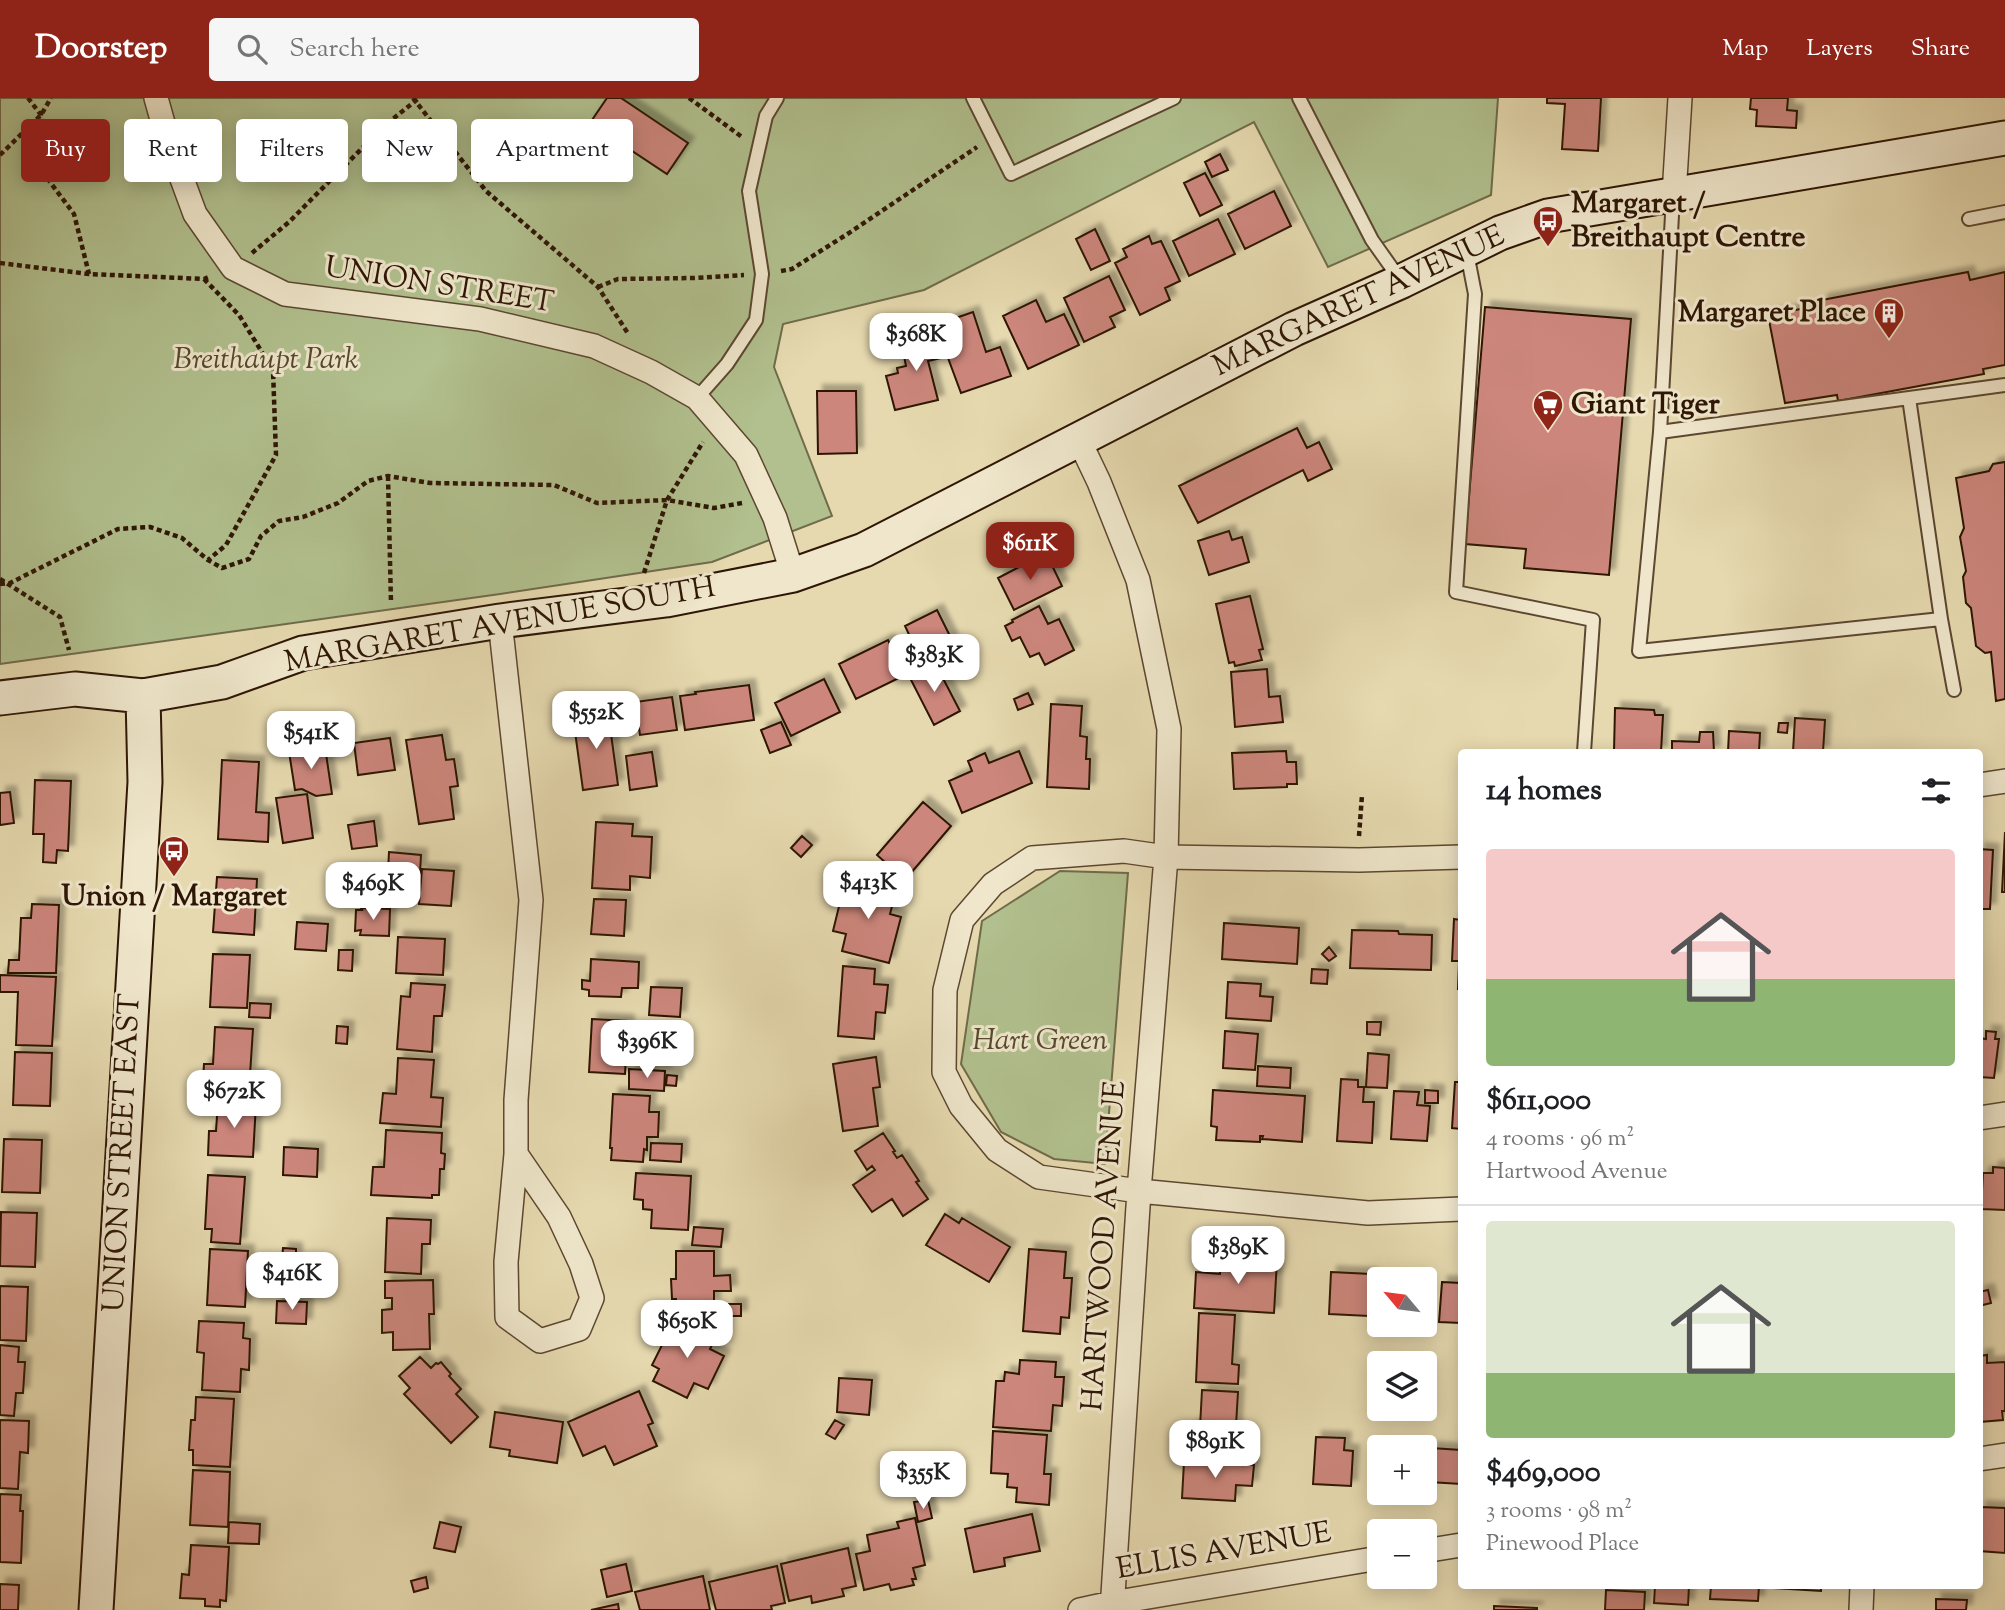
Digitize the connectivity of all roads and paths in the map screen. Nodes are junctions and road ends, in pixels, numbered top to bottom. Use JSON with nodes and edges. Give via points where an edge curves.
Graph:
{"nodes":[{"id":1,"x":29,"y":98,"type":"edge"},
{"id":2,"x":51,"y":98,"type":"edge"},
{"id":3,"x":156,"y":98,"type":"edge"},
{"id":4,"x":689,"y":98,"type":"edge"},
{"id":5,"x":778,"y":98,"type":"edge"},
{"id":6,"x":973,"y":98,"type":"edge"},
{"id":7,"x":1174,"y":98,"type":"edge"},
{"id":8,"x":1299,"y":98,"type":"edge"},
{"id":9,"x":1680,"y":98,"type":"edge"},
{"id":10,"x":416,"y":99,"type":"edge"},
{"id":11,"x":41,"y":115,"type":"junction"},
{"id":12,"x":2005,"y":138,"type":"edge"},
{"id":13,"x":993,"y":139,"type":"junction"},
{"id":14,"x":758,"y":149,"type":"junction"},
{"id":15,"x":0,"y":155,"type":"edge"},
{"id":16,"x":1674,"y":195,"type":"junction"},
{"id":17,"x":2005,"y":212,"type":"edge"},
{"id":18,"x":1969,"y":219,"type":"dead end"},
{"id":19,"x":1466,"y":249,"type":"junction"},
{"id":20,"x":0,"y":264,"type":"edge"},
{"id":21,"x":233,"y":268,"type":"junction"},
{"id":22,"x":89,"y":274,"type":"junction"},
{"id":23,"x":762,"y":274,"type":"junction"},
{"id":24,"x":204,"y":279,"type":"junction"},
{"id":25,"x":1402,"y":281,"type":"junction"},
{"id":26,"x":598,"y":287,"type":"junction"},
{"id":27,"x":651,"y":372,"type":"junction"},
{"id":28,"x":2005,"y":385,"type":"edge"},
{"id":29,"x":697,"y":398,"type":"junction"},
{"id":30,"x":1909,"y":398,"type":"junction"},
{"id":31,"x":717,"y":421,"type":"junction"},
{"id":32,"x":1660,"y":432,"type":"junction"},
{"id":33,"x":1079,"y":440,"type":"junction"},
{"id":34,"x":388,"y":476,"type":"junction"},
{"id":35,"x":766,"y":498,"type":"junction"},
{"id":36,"x":667,"y":499,"type":"junction"},
{"id":37,"x":208,"y":560,"type":"junction"},
{"id":38,"x":643,"y":574,"type":"dead end"},
{"id":39,"x":793,"y":575,"type":"junction"},
{"id":40,"x":0,"y":579,"type":"edge"},
{"id":41,"x":10,"y":583,"type":"junction"},
{"id":42,"x":0,"y":584,"type":"edge"},
{"id":43,"x":391,"y":603,"type":"dead end"},
{"id":44,"x":1941,"y":619,"type":"junction"},
{"id":45,"x":500,"y":621,"type":"junction"},
{"id":46,"x":69,"y":650,"type":"dead end"},
{"id":47,"x":1954,"y":690,"type":"dead end"},
{"id":48,"x":142,"y":696,"type":"junction"},
{"id":49,"x":0,"y":698,"type":"edge"},
{"id":50,"x":1584,"y":749,"type":"edge"},
{"id":51,"x":2005,"y":781,"type":"edge"},
{"id":52,"x":1983,"y":784,"type":"edge"},
{"id":53,"x":1362,"y":795,"type":"dead end"},
{"id":54,"x":1166,"y":857,"type":"junction"},
{"id":55,"x":1458,"y":857,"type":"edge"},
{"id":56,"x":1357,"y":860,"type":"junction"},
{"id":57,"x":2005,"y":1114,"type":"edge"},
{"id":58,"x":1983,"y":1117,"type":"edge"},
{"id":59,"x":516,"y":1154,"type":"junction"},
{"id":60,"x":1139,"y":1191,"type":"junction"},
{"id":61,"x":1458,"y":1209,"type":"edge"},
{"id":62,"x":2005,"y":1455,"type":"edge"},
{"id":63,"x":1983,"y":1458,"type":"edge"},
{"id":64,"x":1458,"y":1545,"type":"edge"},
{"id":65,"x":1437,"y":1549,"type":"edge"},
{"id":66,"x":1367,"y":1560,"type":"edge"},
{"id":67,"x":1862,"y":1589,"type":"edge"},
{"id":68,"x":1112,"y":1606,"type":"edge"},
{"id":69,"x":96,"y":1610,"type":"edge"},
{"id":70,"x":1080,"y":1610,"type":"edge"},
{"id":71,"x":1861,"y":1610,"type":"edge"}],
"edges":[{"from":1,"to":11,"type":"path"},
{"from":2,"to":11,"type":"path"},
{"from":3,"to":21,"type":"street","name":"UNION STREET","via":[[195,214]]},
{"from":4,"to":14,"type":"path"},
{"from":5,"to":14,"type":"lane","via":[[766,116]]},
{"from":6,"to":13,"type":"lane"},
{"from":7,"to":13,"type":"lane","via":[[1011,174]]},
{"from":8,"to":25,"type":"lane","via":[[1372,240]]},
{"from":9,"to":16,"type":"street"},
{"from":10,"to":21,"type":"path","via":[[289,222]]},
{"from":10,"to":26,"type":"path","via":[[486,191]]},
{"from":11,"to":15,"type":"path"},
{"from":11,"to":22,"type":"path","via":[[47,178],[74,214]]},
{"from":12,"to":16,"type":"street","name":"MARGARET AVENUE"},
{"from":13,"to":23,"type":"path","via":[[792,269]]},
{"from":14,"to":23,"type":"lane","via":[[749,191]]},
{"from":16,"to":19,"type":"street","name":"MARGARET AVENUE","via":[[1548,216]]},
{"from":16,"to":32,"type":"lane"},
{"from":17,"to":18,"type":"lane"},
{"from":19,"to":25,"type":"street","name":"MARGARET AVENUE"},
{"from":19,"to":50,"type":"lane","via":[[1475,294],[1456,592],[1593,620]]},
{"from":20,"to":22,"type":"path"},
{"from":21,"to":24,"type":"path"},
{"from":21,"to":27,"type":"street","name":"UNION STREET","via":[[285,294],[481,319],[594,346]]},
{"from":22,"to":24,"type":"path"},
{"from":23,"to":26,"type":"path","via":[[618,279]]},
{"from":23,"to":29,"type":"lane","via":[[756,320]]},
{"from":24,"to":37,"type":"path","via":[[239,315],[273,370],[276,456],[226,545]]},
{"from":25,"to":33,"type":"street","name":"MARGARET AVENUE","via":[[1294,329]]},
{"from":26,"to":27,"type":"path"},
{"from":27,"to":29,"type":"street","name":"UNION STREET"},
{"from":28,"to":30,"type":"lane"},
{"from":29,"to":31,"type":"street","name":"UNION STREET"},
{"from":30,"to":32,"type":"lane"},
{"from":30,"to":44,"type":"lane"},
{"from":31,"to":35,"type":"street","name":"UNION STREET","via":[[746,455]]},
{"from":31,"to":36,"type":"path"},
{"from":32,"to":44,"type":"lane","via":[[1639,651]]},
{"from":33,"to":39,"type":"street","name":"MARGARET AVENUE","via":[[864,550]]},
{"from":33,"to":54,"type":"street","name":"HARTWOOD AVENUE","via":[[1138,580],[1169,729]]},
{"from":34,"to":36,"type":"path","via":[[430,483],[554,485],[597,503]]},
{"from":34,"to":37,"type":"path","via":[[368,481],[338,503],[279,521],[261,536],[249,559],[222,568]]},
{"from":34,"to":43,"type":"path"},
{"from":35,"to":36,"type":"path","via":[[714,508]]},
{"from":35,"to":39,"type":"street","name":"UNION STREET"},
{"from":36,"to":38,"type":"path"},
{"from":37,"to":41,"type":"path","via":[[182,538],[150,527],[118,529]]},
{"from":39,"to":45,"type":"street","name":"MARGARET AVENUE SOUTH","via":[[666,600]]},
{"from":40,"to":41,"type":"path"},
{"from":41,"to":42,"type":"path"},
{"from":41,"to":46,"type":"path","via":[[60,617]]},
{"from":44,"to":47,"type":"lane"},
{"from":45,"to":48,"type":"street","name":"MARGARET AVENUE SOUTH","via":[[303,653],[222,682]]},
{"from":45,"to":59,"type":"street","via":[[531,900]]},
{"from":48,"to":49,"type":"street","name":"MARGARET AVENUE SOUTH","via":[[75,689]]},
{"from":48,"to":69,"type":"street","name":"UNION STREET EAST","via":[[145,782]]},
{"from":51,"to":52,"type":"street"},
{"from":53,"to":56,"type":"path"},
{"from":54,"to":56,"type":"street"},
{"from":54,"to":60,"type":"street","name":"HARTWOOD AVENUE"},
{"from":54,"to":60,"type":"street","via":[[1124,851],[1032,858],[993,884],[961,920],[944,990],[944,1072],[961,1106],[997,1150],[1039,1177]]},
{"from":55,"to":56,"type":"street"},
{"from":57,"to":58,"type":"street"},
{"from":59,"to":59,"type":"street","via":[[506,1262],[507,1317],[540,1341],[579,1329],[592,1298],[559,1217]]},
{"from":60,"to":61,"type":"street","via":[[1368,1213]]},
{"from":60,"to":68,"type":"street","name":"HARTWOOD AVENUE"},
{"from":62,"to":63,"type":"street"},
{"from":64,"to":65,"type":"street"},
{"from":66,"to":68,"type":"street","name":"ELLIS AVENUE"},
{"from":67,"to":71,"type":"street"},
{"from":68,"to":70,"type":"street","name":"ELLIS AVENUE"}]}
